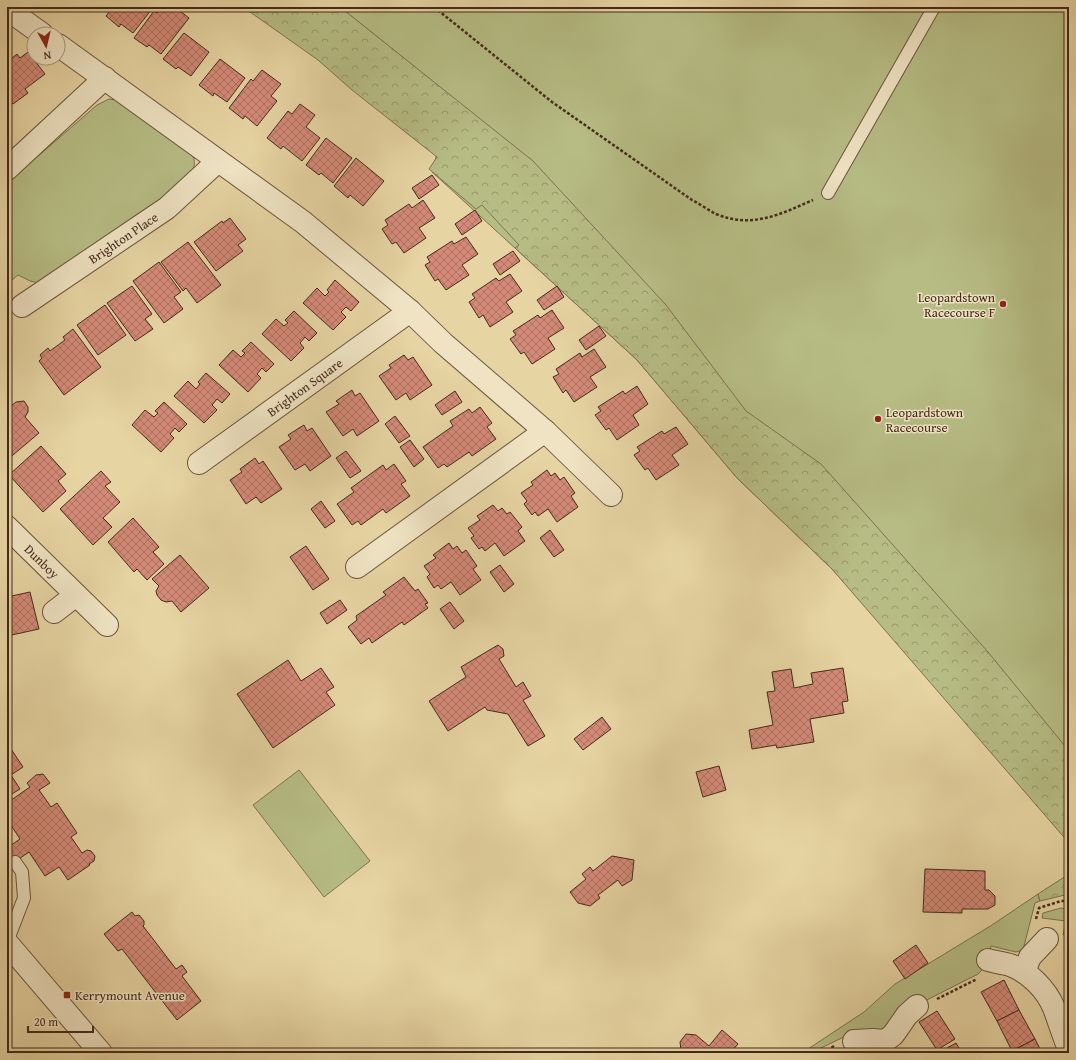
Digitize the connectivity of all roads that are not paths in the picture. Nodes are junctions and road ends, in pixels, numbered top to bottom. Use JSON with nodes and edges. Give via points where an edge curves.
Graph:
{"nodes":[{"id":1,"x":934,"y":7,"type":"edge"},
{"id":2,"x":7,"y":9,"type":"edge"},
{"id":3,"x":31,"y":26,"type":"edge"},
{"id":4,"x":66,"y":50,"type":"edge"},
{"id":5,"x":106,"y":78,"type":"junction"},
{"id":6,"x":218,"y":161,"type":"junction"},
{"id":7,"x":7,"y":169,"type":"edge"},
{"id":8,"x":828,"y":193,"type":"road end"},
{"id":9,"x":22,"y":306,"type":"dead end"},
{"id":10,"x":410,"y":311,"type":"junction"},
{"id":11,"x":545,"y":431,"type":"junction"},
{"id":12,"x":199,"y":463,"type":"dead end"},
{"id":13,"x":611,"y":495,"type":"dead end"},
{"id":14,"x":7,"y":528,"type":"edge"},
{"id":15,"x":357,"y":567,"type":"dead end"},
{"id":16,"x":76,"y":595,"type":"junction"},
{"id":17,"x":54,"y":612,"type":"dead end"},
{"id":18,"x":107,"y":625,"type":"dead end"},
{"id":19,"x":15,"y":862,"type":"dead end"},
{"id":20,"x":1047,"y":939,"type":"dead end"},
{"id":21,"x":7,"y":942,"type":"edge"},
{"id":22,"x":994,"y":961,"type":"road end"},
{"id":23,"x":1024,"y":972,"type":"junction"},
{"id":24,"x":917,"y":1006,"type":"road end"},
{"id":25,"x":854,"y":1041,"type":"dead end"},
{"id":26,"x":887,"y":1047,"type":"edge"},
{"id":27,"x":1069,"y":1049,"type":"edge"},
{"id":28,"x":101,"y":1053,"type":"edge"}],
"edges":[{"from":1,"to":8,"type":"lane"},
{"from":2,"to":3,"type":"street"},
{"from":4,"to":5,"type":"street"},
{"from":5,"to":6,"type":"street"},
{"from":5,"to":7,"type":"street"},
{"from":6,"to":9,"type":"street","name":"Brighton Place","via":[[167,208]]},
{"from":6,"to":10,"type":"street","via":[[303,222]]},
{"from":10,"to":11,"type":"street"},
{"from":10,"to":12,"type":"street","name":"Brighton Square"},
{"from":11,"to":13,"type":"street"},
{"from":11,"to":15,"type":"street"},
{"from":14,"to":16,"type":"street","name":"Dunboy"},
{"from":16,"to":17,"type":"street"},
{"from":16,"to":18,"type":"street","name":"Dunboy"},
{"from":19,"to":21,"type":"lane","via":[[22,872],[24,898]]},
{"from":20,"to":23,"type":"street","via":[[1030,957]]},
{"from":21,"to":28,"type":"street"},
{"from":22,"to":23,"type":"street"},
{"from":23,"to":27,"type":"street","via":[[1036,981],[1048,997]]},
{"from":24,"to":26,"type":"street","via":[[907,1015]]},
{"from":25,"to":26,"type":"street","via":[[873,1040]]}]}
